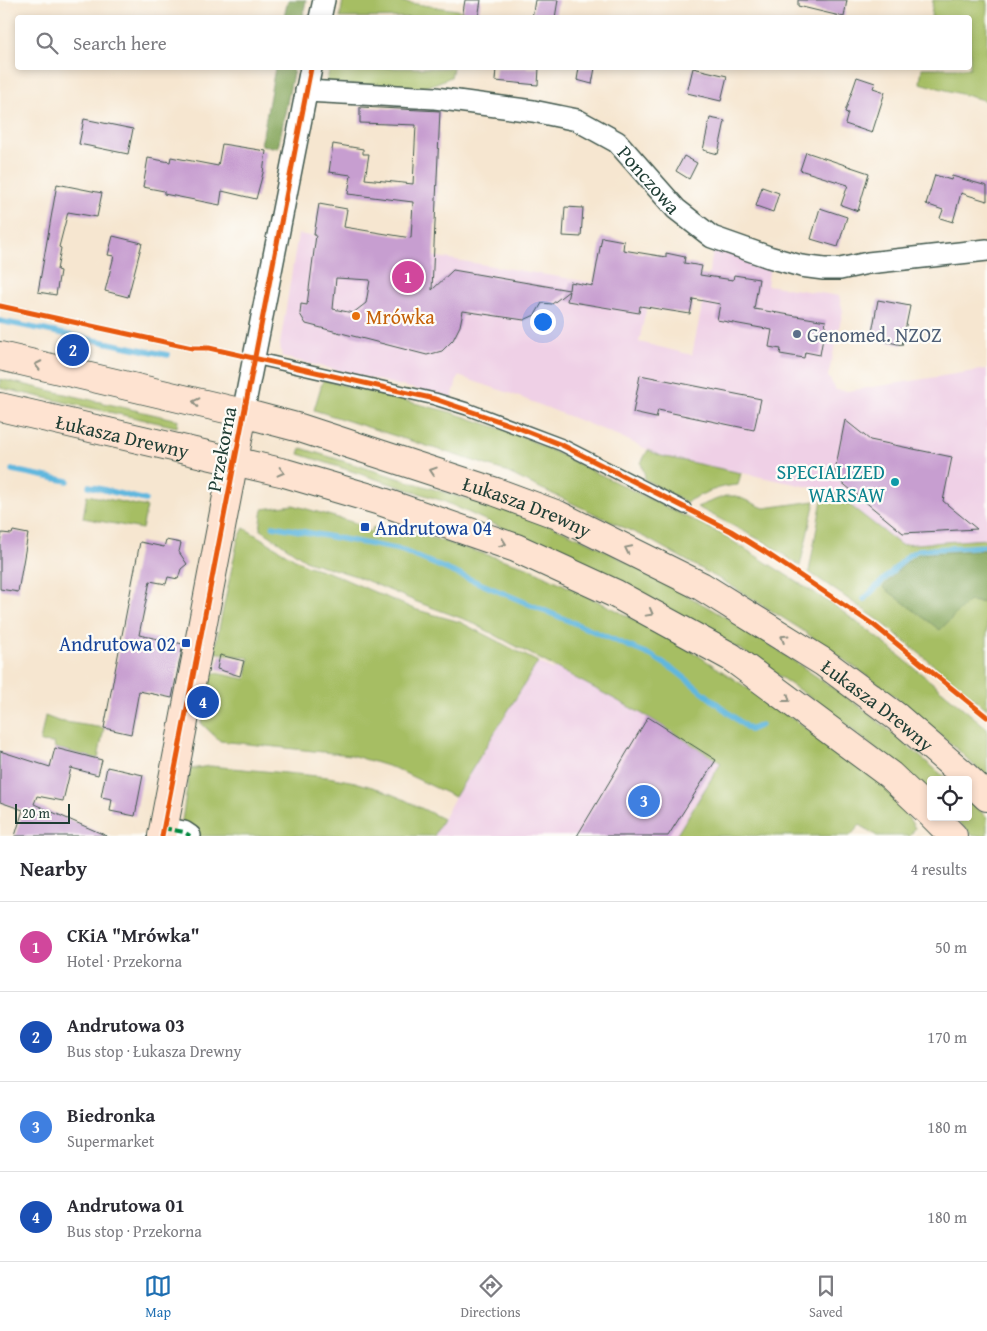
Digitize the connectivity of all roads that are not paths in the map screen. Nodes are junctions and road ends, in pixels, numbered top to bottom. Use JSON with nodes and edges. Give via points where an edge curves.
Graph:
{"nodes":[{"id":1,"x":324,"y":0,"type":"edge"},
{"id":2,"x":321,"y":15,"type":"edge"},
{"id":3,"x":311,"y":70,"type":"edge"},
{"id":4,"x":306,"y":92,"type":"junction"},
{"id":5,"x":987,"y":250,"type":"edge"},
{"id":6,"x":0,"y":356,"type":"edge"},
{"id":7,"x":254,"y":358,"type":"junction"},
{"id":8,"x":0,"y":408,"type":"edge"},
{"id":9,"x":243,"y":413,"type":"junction"},
{"id":10,"x":234,"y":461,"type":"junction"},
{"id":11,"x":685,"y":508,"type":"dead end"},
{"id":12,"x":987,"y":797,"type":"edge"},
{"id":13,"x":927,"y":810,"type":"edge"},
{"id":14,"x":938,"y":821,"type":"edge"},
{"id":15,"x":163,"y":832,"type":"edge"},
{"id":16,"x":190,"y":836,"type":"edge"},
{"id":17,"x":953,"y":836,"type":"edge"}],
"edges":[{"from":1,"to":2,"type":"street"},
{"from":3,"to":4,"type":"street","name":"Przekorna"},
{"from":4,"to":5,"type":"street","name":"Ponczowa","via":[[435,98],[577,120],[617,142],[676,209],[712,237],[801,266],[840,269]]},
{"from":4,"to":7,"type":"street","name":"Przekorna"},
{"from":9,"to":6,"type":"main road","name":"Łukasza Drewny","one_way":true},
{"from":7,"to":9,"type":"street","name":"Przekorna"},
{"from":7,"to":11,"type":"lane","via":[[466,409],[562,445]]},
{"from":8,"to":10,"type":"main road","name":"Łukasza Drewny"},
{"from":9,"to":10,"type":"main road","name":"Przekorna"},
{"from":12,"to":9,"type":"main road","name":"Łukasza Drewny","one_way":true,"via":[[897,717],[830,667],[701,586],[528,503],[300,428]]},
{"from":10,"to":13,"type":"main road","name":"Łukasza Drewny","one_way":true,"via":[[285,473],[457,526],[516,548],[616,594],[731,657],[890,775]]},
{"from":10,"to":15,"type":"main road","name":"Przekorna"},
{"from":14,"to":17,"type":"main road"},
{"from":15,"to":16,"type":"street","via":[[184,832]]}]}
